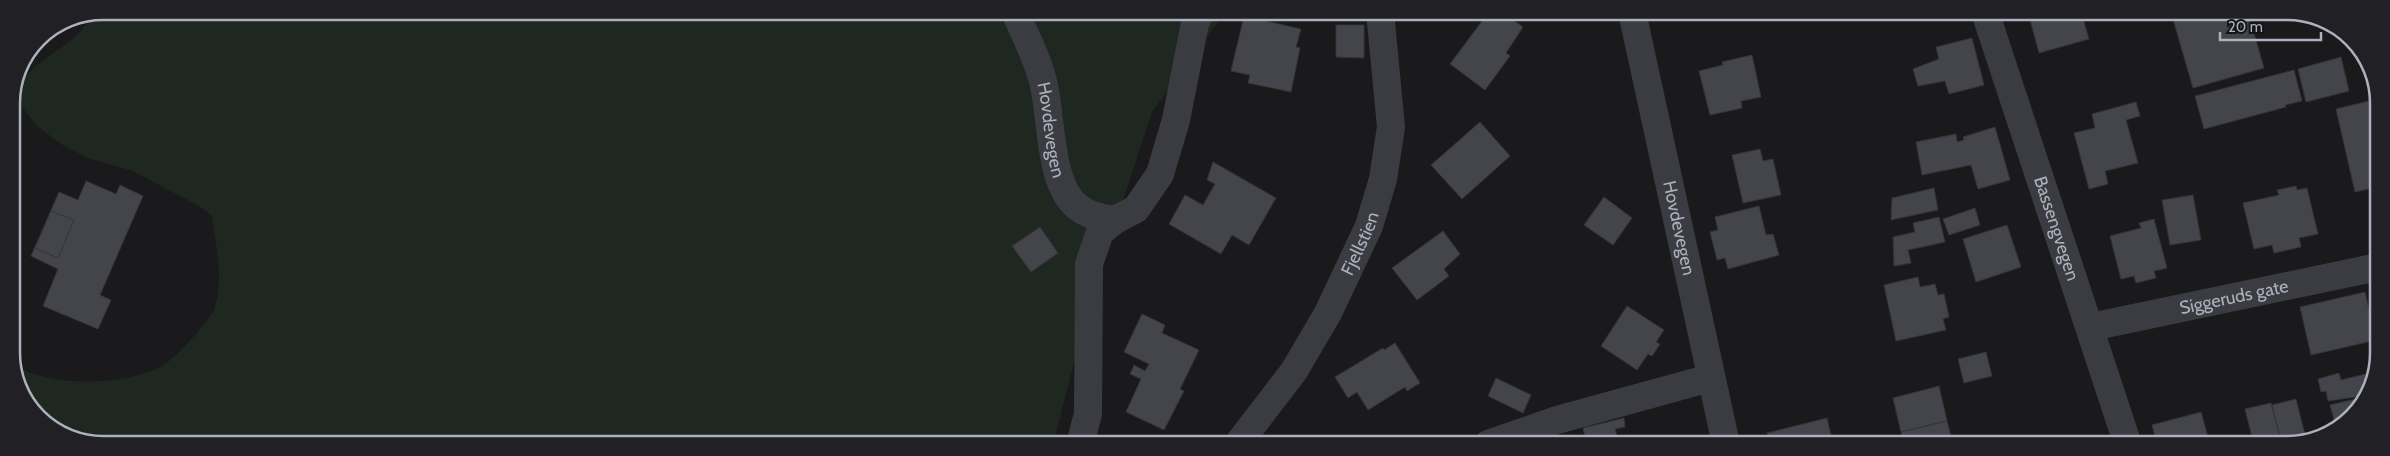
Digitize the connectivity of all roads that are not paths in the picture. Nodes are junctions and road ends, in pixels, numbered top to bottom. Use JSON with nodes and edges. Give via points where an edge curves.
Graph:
{"nodes":[{"id":1,"x":1018,"y":20,"type":"edge"},
{"id":2,"x":1197,"y":20,"type":"edge"},
{"id":3,"x":1381,"y":20,"type":"edge"},
{"id":4,"x":1634,"y":20,"type":"edge"},
{"id":5,"x":1988,"y":20,"type":"edge"},
{"id":6,"x":1115,"y":220,"type":"junction"},
{"id":7,"x":2370,"y":269,"type":"edge"},
{"id":8,"x":2090,"y":328,"type":"junction"},
{"id":9,"x":1710,"y":378,"type":"junction"},
{"id":10,"x":1082,"y":436,"type":"edge"},
{"id":11,"x":1244,"y":436,"type":"edge"},
{"id":12,"x":1511,"y":436,"type":"edge"},
{"id":13,"x":1724,"y":436,"type":"edge"},
{"id":14,"x":2125,"y":436,"type":"edge"}],
"edges":[{"from":1,"to":6,"type":"street","name":"Hovdevegen","via":[[1044,85],[1063,190],[1078,208],[1094,216]]},
{"from":2,"to":6,"type":"street","via":[[1176,120],[1160,174],[1136,209]]},
{"from":3,"to":11,"type":"street","name":"Fjellstien","via":[[1391,127],[1384,179],[1369,226],[1328,313],[1294,371]]},
{"from":4,"to":9,"type":"street","name":"Hovdevegen"},
{"from":5,"to":8,"type":"street","name":"Bassengvegen"},
{"from":6,"to":10,"type":"street","via":[[1100,232],[1089,264],[1088,414]]},
{"from":7,"to":8,"type":"street","name":"Siggeruds gate"},
{"from":8,"to":14,"type":"street","name":"Bassengvegen"},
{"from":9,"to":12,"type":"street"},
{"from":9,"to":13,"type":"street","name":"Hovdevegen"}]}
